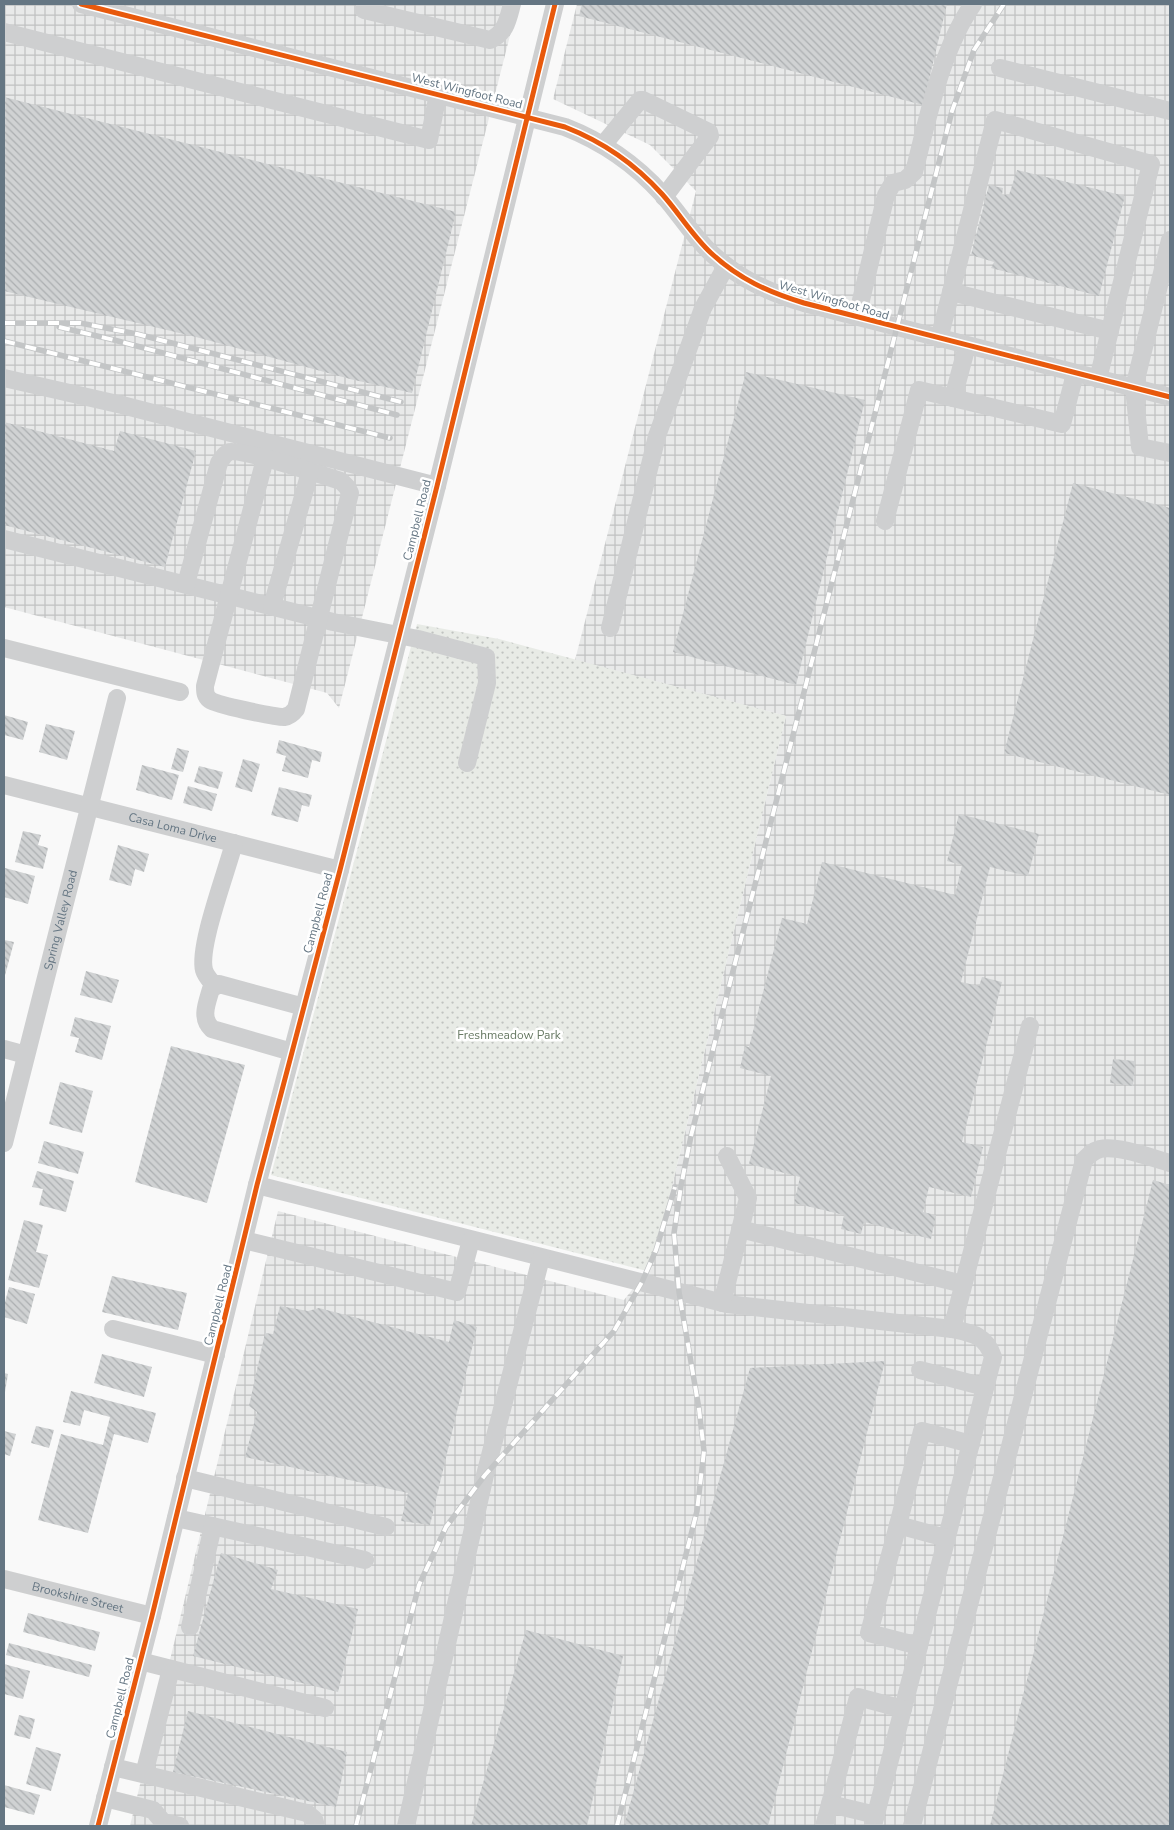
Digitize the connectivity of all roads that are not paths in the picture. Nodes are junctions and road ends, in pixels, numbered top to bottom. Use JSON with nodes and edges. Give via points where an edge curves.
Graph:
{"nodes":[{"id":1,"x":81,"y":4,"type":"edge"},
{"id":2,"x":512,"y":4,"type":"edge"},
{"id":3,"x":555,"y":4,"type":"edge"},
{"id":4,"x":973,"y":4,"type":"edge"},
{"id":5,"x":364,"y":10,"type":"dead end"},
{"id":6,"x":4,"y":32,"type":"edge"},
{"id":7,"x":1000,"y":68,"type":"dead end"},
{"id":8,"x":438,"y":94,"type":"junction"},
{"id":9,"x":1170,"y":111,"type":"edge"},
{"id":10,"x":528,"y":117,"type":"junction"},
{"id":11,"x":603,"y":145,"type":"junction"},
{"id":12,"x":664,"y":196,"type":"junction"},
{"id":13,"x":1170,"y":240,"type":"edge"},
{"id":14,"x":726,"y":266,"type":"junction"},
{"id":15,"x":951,"y":292,"type":"junction"},
{"id":16,"x":857,"y":317,"type":"junction"},
{"id":17,"x":1110,"y":331,"type":"junction"},
{"id":18,"x":939,"y":339,"type":"junction"},
{"id":19,"x":967,"y":346,"type":"junction"},
{"id":20,"x":1075,"y":374,"type":"junction"},
{"id":21,"x":4,"y":378,"type":"edge"},
{"id":22,"x":1098,"y":379,"type":"junction"},
{"id":23,"x":1134,"y":388,"type":"junction"},
{"id":24,"x":1170,"y":397,"type":"edge"},
{"id":25,"x":953,"y":398,"type":"junction"},
{"id":26,"x":1170,"y":453,"type":"edge"},
{"id":27,"x":265,"y":459,"type":"junction"},
{"id":28,"x":310,"y":472,"type":"junction"},
{"id":29,"x":436,"y":486,"type":"junction"},
{"id":30,"x":885,"y":521,"type":"dead end"},
{"id":31,"x":4,"y":539,"type":"edge"},
{"id":32,"x":186,"y":584,"type":"junction"},
{"id":33,"x":228,"y":595,"type":"junction"},
{"id":34,"x":272,"y":606,"type":"junction"},
{"id":35,"x":318,"y":618,"type":"junction"},
{"id":36,"x":610,"y":628,"type":"dead end"},
{"id":37,"x":399,"y":635,"type":"junction"},
{"id":38,"x":4,"y":648,"type":"edge"},
{"id":39,"x":180,"y":692,"type":"dead end"},
{"id":40,"x":116,"y":698,"type":"dead end"},
{"id":41,"x":468,"y":763,"type":"dead end"},
{"id":42,"x":4,"y":785,"type":"edge"},
{"id":43,"x":89,"y":806,"type":"junction"},
{"id":44,"x":234,"y":843,"type":"junction"},
{"id":45,"x":340,"y":870,"type":"junction"},
{"id":46,"x":215,"y":986,"type":"junction"},
{"id":47,"x":304,"y":1007,"type":"junction"},
{"id":48,"x":1030,"y":1026,"type":"dead end"},
{"id":49,"x":4,"y":1049,"type":"edge"},
{"id":50,"x":292,"y":1052,"type":"junction"},
{"id":51,"x":26,"y":1055,"type":"junction"},
{"id":52,"x":4,"y":1143,"type":"edge"},
{"id":53,"x":728,"y":1156,"type":"dead end"},
{"id":54,"x":1170,"y":1163,"type":"edge"},
{"id":55,"x":258,"y":1185,"type":"junction"},
{"id":56,"x":740,"y":1229,"type":"junction"},
{"id":57,"x":244,"y":1240,"type":"junction"},
{"id":58,"x":471,"y":1240,"type":"junction"},
{"id":59,"x":541,"y":1258,"type":"junction"},
{"id":60,"x":964,"y":1284,"type":"junction"},
{"id":61,"x":722,"y":1303,"type":"junction"},
{"id":62,"x":113,"y":1329,"type":"dead end"},
{"id":63,"x":952,"y":1329,"type":"junction"},
{"id":64,"x":216,"y":1355,"type":"junction"},
{"id":65,"x":920,"y":1370,"type":"dead end"},
{"id":66,"x":985,"y":1387,"type":"junction"},
{"id":67,"x":970,"y":1444,"type":"junction"},
{"id":68,"x":185,"y":1478,"type":"junction"},
{"id":69,"x":176,"y":1518,"type":"junction"},
{"id":70,"x":898,"y":1525,"type":"junction"},
{"id":71,"x":213,"y":1526,"type":"junction"},
{"id":72,"x":386,"y":1526,"type":"dead end"},
{"id":73,"x":946,"y":1538,"type":"junction"},
{"id":74,"x":364,"y":1560,"type":"dead end"},
{"id":75,"x":4,"y":1579,"type":"edge"},
{"id":76,"x":152,"y":1616,"type":"junction"},
{"id":77,"x":190,"y":1627,"type":"dead end"},
{"id":78,"x":919,"y":1646,"type":"junction"},
{"id":79,"x":140,"y":1661,"type":"junction"},
{"id":80,"x":171,"y":1669,"type":"junction"},
{"id":81,"x":325,"y":1708,"type":"dead end"},
{"id":82,"x":903,"y":1709,"type":"junction"},
{"id":83,"x":113,"y":1767,"type":"junction"},
{"id":84,"x":144,"y":1774,"type":"junction"},
{"id":85,"x":105,"y":1798,"type":"junction"},
{"id":86,"x":830,"y":1804,"type":"junction"},
{"id":87,"x":874,"y":1821,"type":"edge"},
{"id":88,"x":98,"y":1826,"type":"edge"},
{"id":89,"x":180,"y":1826,"type":"edge"},
{"id":90,"x":316,"y":1826,"type":"edge"},
{"id":91,"x":406,"y":1826,"type":"edge"},
{"id":92,"x":824,"y":1826,"type":"edge"},
{"id":93,"x":912,"y":1826,"type":"edge"}],
"edges":[{"from":1,"to":8,"type":"street","name":"West Wingfoot Road"},
{"from":2,"to":5,"type":"street","via":[[507,25],[499,36],[490,40]]},
{"from":3,"to":10,"type":"street","name":"Campbell Road"},
{"from":4,"to":16,"type":"street","via":[[955,34],[914,172],[905,180],[893,183],[886,195]]},
{"from":6,"to":8,"type":"street","via":[[429,140]]},
{"from":7,"to":9,"type":"street"},
{"from":8,"to":10,"type":"street","name":"West Wingfoot Road"},
{"from":10,"to":11,"type":"street","name":"West Wingfoot Road","via":[[565,127]]},
{"from":10,"to":29,"type":"street","name":"Campbell Road"},
{"from":11,"to":12,"type":"street","name":"West Wingfoot Road"},
{"from":11,"to":12,"type":"street","via":[[640,100],[709,132],[710,136]]},
{"from":12,"to":14,"type":"street","name":"West Wingfoot Road","via":[[695,237]]},
{"from":13,"to":23,"type":"street"},
{"from":14,"to":16,"type":"street","name":"West Wingfoot Road","via":[[760,288]]},
{"from":14,"to":36,"type":"street","via":[[703,308],[657,436]]},
{"from":15,"to":17,"type":"street"},
{"from":15,"to":17,"type":"street","via":[[995,120],[1151,164]]},
{"from":15,"to":18,"type":"street"},
{"from":16,"to":18,"type":"street","name":"West Wingfoot Road"},
{"from":17,"to":22,"type":"street"},
{"from":18,"to":19,"type":"street","name":"West Wingfoot Road"},
{"from":19,"to":20,"type":"street","name":"West Wingfoot Road"},
{"from":19,"to":25,"type":"street"},
{"from":20,"to":22,"type":"street","name":"West Wingfoot Road"},
{"from":20,"to":25,"type":"street","via":[[1062,424]]},
{"from":21,"to":29,"type":"street"},
{"from":22,"to":23,"type":"street","name":"West Wingfoot Road"},
{"from":23,"to":24,"type":"street","name":"West Wingfoot Road"},
{"from":23,"to":26,"type":"street","via":[[1140,447]]},
{"from":25,"to":30,"type":"street","via":[[919,390]]},
{"from":27,"to":28,"type":"street"},
{"from":27,"to":32,"type":"street","via":[[230,451],[224,455],[219,463]]},
{"from":27,"to":33,"type":"street"},
{"from":28,"to":34,"type":"street"},
{"from":28,"to":35,"type":"street","via":[[341,481],[350,494]]},
{"from":29,"to":37,"type":"street","name":"Campbell Road"},
{"from":31,"to":32,"type":"street"},
{"from":32,"to":33,"type":"street"},
{"from":33,"to":34,"type":"street"},
{"from":33,"to":35,"type":"street","via":[[205,686],[210,701],[221,705],[278,716],[292,714]]},
{"from":34,"to":35,"type":"street"},
{"from":35,"to":37,"type":"street"},
{"from":37,"to":41,"type":"street","via":[[486,657],[487,683]]},
{"from":37,"to":45,"type":"street","name":"Campbell Road"},
{"from":38,"to":39,"type":"street"},
{"from":40,"to":43,"type":"street","name":"Spring Valley Road"},
{"from":42,"to":43,"type":"street","name":"Casa Loma Drive"},
{"from":43,"to":44,"type":"street","name":"Casa Loma Drive"},
{"from":43,"to":51,"type":"street","name":"Spring Valley Road"},
{"from":44,"to":45,"type":"street","name":"Casa Loma Drive"},
{"from":44,"to":46,"type":"street","via":[[203,960],[204,972]]},
{"from":45,"to":47,"type":"street","name":"Campbell Road"},
{"from":46,"to":47,"type":"street","via":[[239,988]]},
{"from":46,"to":50,"type":"street","via":[[211,989],[205,1019],[207,1025]]},
{"from":47,"to":50,"type":"street","name":"Campbell Road"},
{"from":48,"to":60,"type":"street"},
{"from":49,"to":51,"type":"street"},
{"from":50,"to":55,"type":"street","name":"Campbell Road"},
{"from":51,"to":52,"type":"street","name":"Spring Valley Road"},
{"from":53,"to":56,"type":"street","via":[[748,1198]]},
{"from":54,"to":93,"type":"street","via":[[1116,1149],[1091,1152],[1084,1160]]},
{"from":55,"to":57,"type":"street","name":"Campbell Road"},
{"from":55,"to":58,"type":"street"},
{"from":56,"to":60,"type":"street"},
{"from":56,"to":61,"type":"street"},
{"from":57,"to":58,"type":"street","via":[[457,1292]]},
{"from":57,"to":64,"type":"street","name":"Campbell Road"},
{"from":58,"to":59,"type":"street"},
{"from":59,"to":61,"type":"street"},
{"from":59,"to":91,"type":"street","via":[[485,1475]]},
{"from":60,"to":63,"type":"street"},
{"from":61,"to":63,"type":"street"},
{"from":62,"to":64,"type":"street"},
{"from":63,"to":66,"type":"street","via":[[971,1333],[989,1346],[993,1357]]},
{"from":64,"to":68,"type":"street","name":"Campbell Road"},
{"from":65,"to":66,"type":"street"},
{"from":66,"to":67,"type":"street"},
{"from":67,"to":70,"type":"street","via":[[922,1432]]},
{"from":67,"to":73,"type":"street"},
{"from":68,"to":69,"type":"street","name":"Campbell Road"},
{"from":68,"to":72,"type":"street"},
{"from":69,"to":71,"type":"street"},
{"from":69,"to":76,"type":"street","name":"Campbell Road"},
{"from":70,"to":73,"type":"street"},
{"from":70,"to":78,"type":"street","via":[[869,1633]]},
{"from":71,"to":74,"type":"street"},
{"from":71,"to":77,"type":"street"},
{"from":73,"to":78,"type":"street"},
{"from":75,"to":76,"type":"street","name":"Brookshire Street"},
{"from":76,"to":79,"type":"street","name":"Campbell Road"},
{"from":78,"to":82,"type":"street"},
{"from":79,"to":80,"type":"street"},
{"from":79,"to":83,"type":"street","name":"Campbell Road"},
{"from":80,"to":81,"type":"street"},
{"from":80,"to":84,"type":"street"},
{"from":82,"to":86,"type":"street","via":[[858,1697]]},
{"from":82,"to":87,"type":"street"},
{"from":83,"to":84,"type":"street"},
{"from":83,"to":85,"type":"street","name":"Campbell Road"},
{"from":84,"to":90,"type":"street","via":[[307,1813]]},
{"from":85,"to":88,"type":"street","name":"Campbell Road"},
{"from":85,"to":89,"type":"street","via":[[153,1810],[163,1822]]},
{"from":86,"to":87,"type":"street"},
{"from":86,"to":92,"type":"street"}]}
